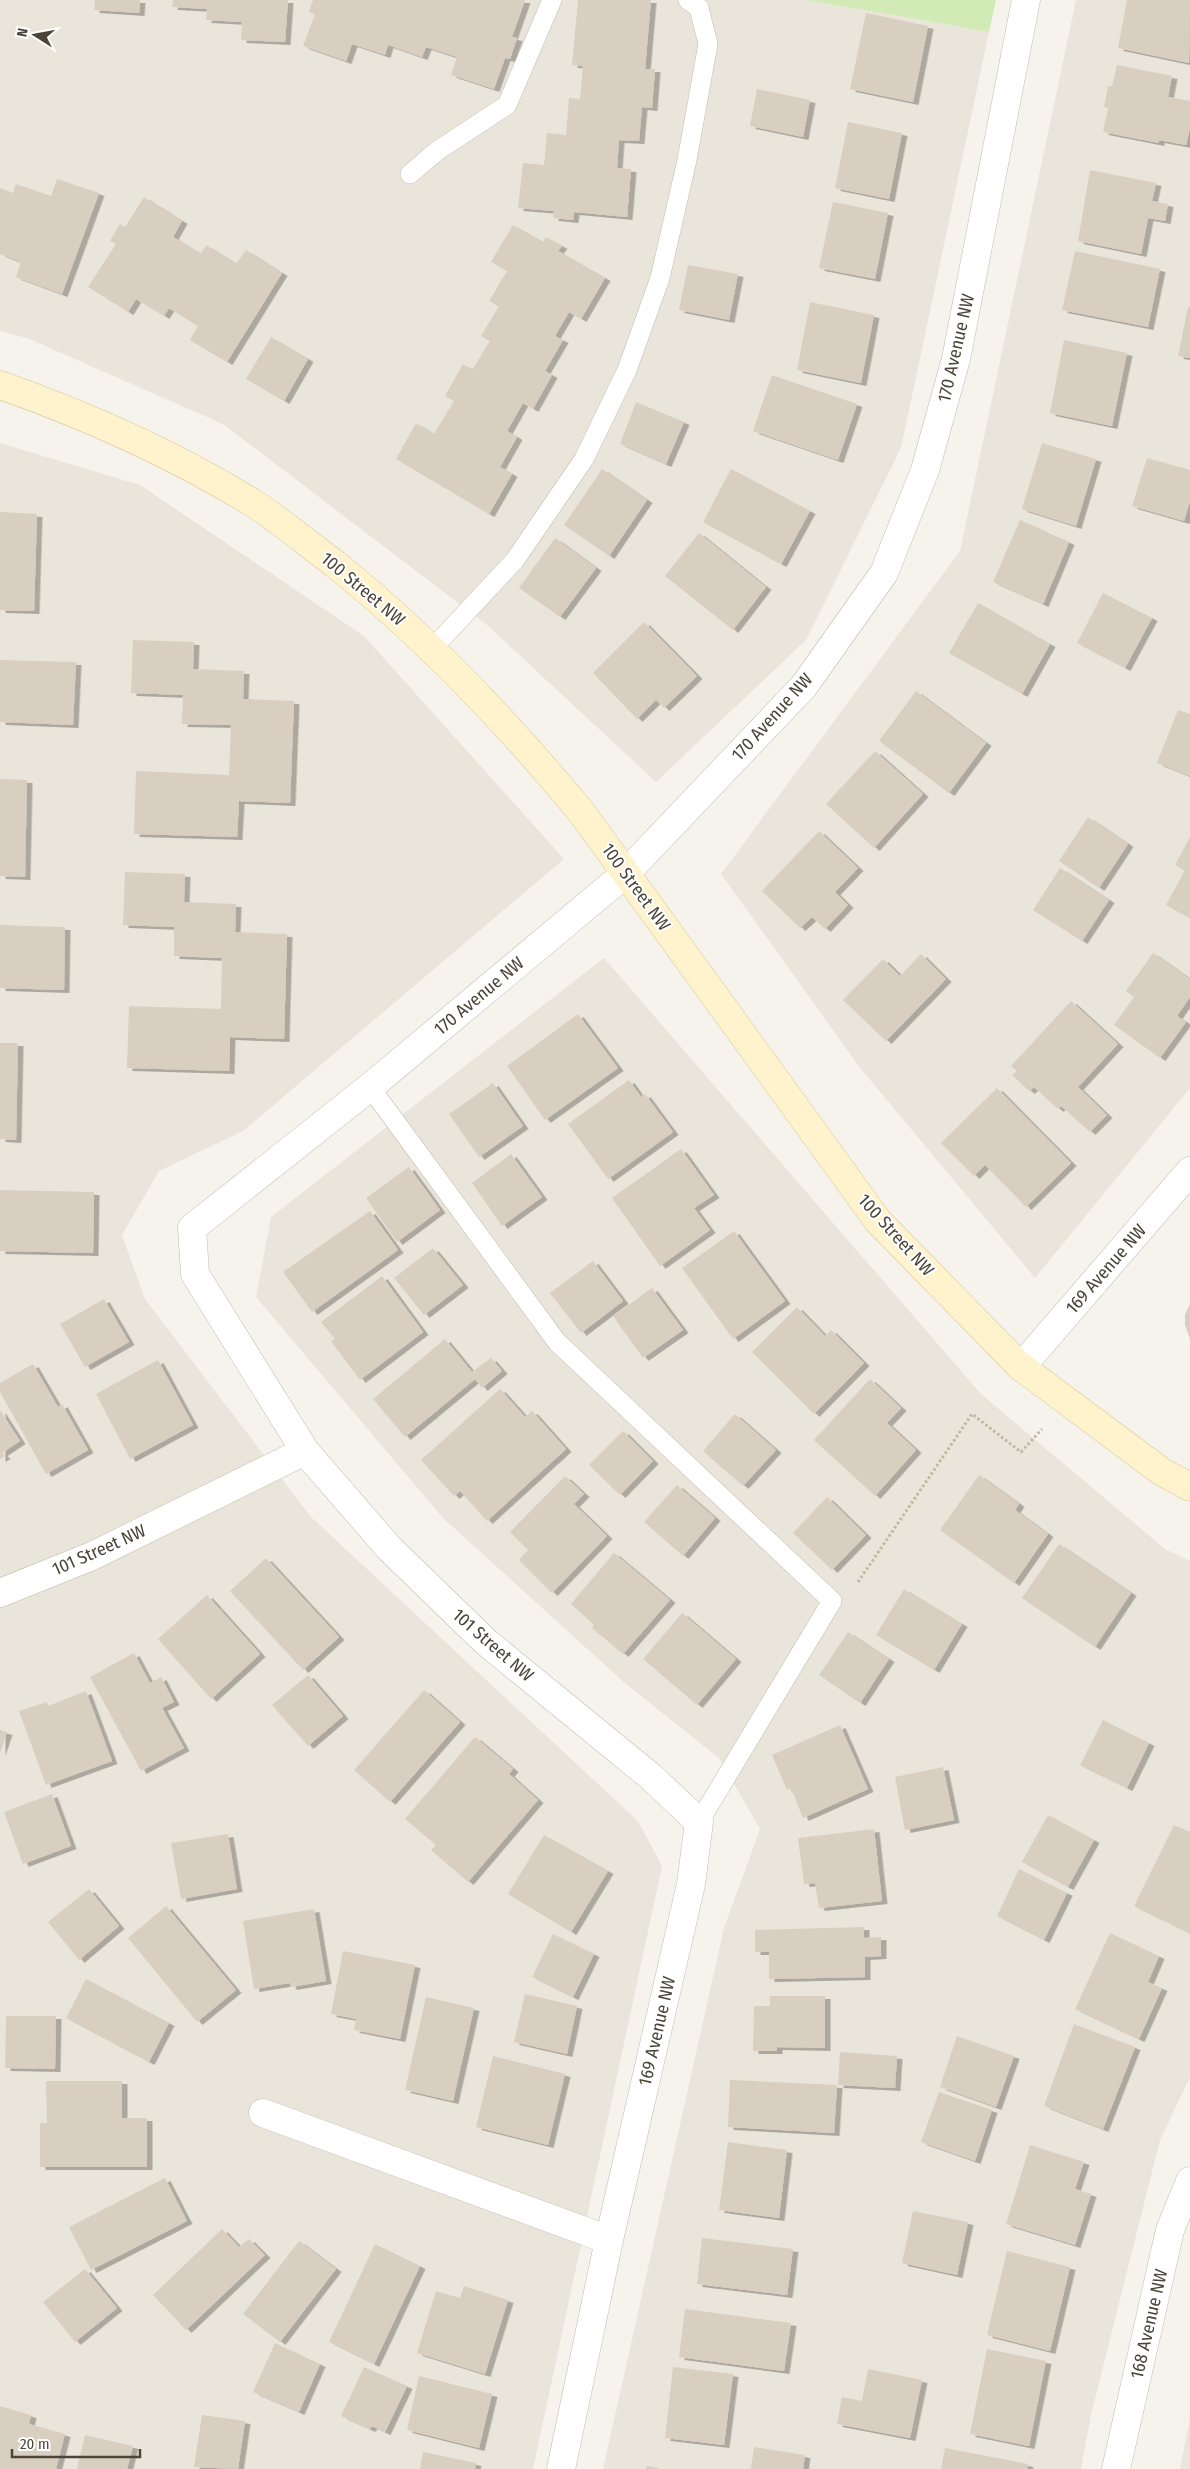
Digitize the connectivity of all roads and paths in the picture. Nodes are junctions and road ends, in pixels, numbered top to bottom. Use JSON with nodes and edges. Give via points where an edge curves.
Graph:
{"nodes":[{"id":1,"x":552,"y":0,"type":"edge"},
{"id":2,"x":688,"y":0,"type":"edge"},
{"id":3,"x":1026,"y":0,"type":"edge"},
{"id":4,"x":410,"y":174,"type":"dead end"},
{"id":5,"x":0,"y":385,"type":"edge"},
{"id":6,"x":433,"y":648,"type":"junction"},
{"id":7,"x":626,"y":873,"type":"junction"},
{"id":8,"x":370,"y":1087,"type":"junction"},
{"id":9,"x":1190,"y":1171,"type":"edge"},
{"id":10,"x":192,"y":1228,"type":"joint"},
{"id":11,"x":1022,"y":1367,"type":"junction"},
{"id":12,"x":1067,"y":1401,"type":"junction"},
{"id":13,"x":305,"y":1451,"type":"junction"},
{"id":14,"x":1190,"y":1487,"type":"edge"},
{"id":15,"x":0,"y":1593,"type":"edge"},
{"id":16,"x":832,"y":1602,"type":"junction"},
{"id":17,"x":699,"y":1822,"type":"junction"},
{"id":18,"x":263,"y":2113,"type":"dead end"},
{"id":19,"x":1190,"y":2181,"type":"edge"},
{"id":20,"x":609,"y":2240,"type":"junction"},
{"id":21,"x":561,"y":2469,"type":"edge"},
{"id":22,"x":1116,"y":2469,"type":"edge"}],
"edges":[{"from":1,"to":4,"type":"lane","via":[[507,105],[437,151]]},
{"from":2,"to":6,"type":"lane","via":[[699,8],[708,44],[687,160],[660,278],[627,370],[584,459],[515,560]]},
{"from":3,"to":7,"type":"street","name":"170 Avenue NW","via":[[956,359],[925,470],[884,573],[804,686]]},
{"from":5,"to":6,"type":"street","name":"100 Street NW","via":[[123,433],[254,504],[376,597]]},
{"from":6,"to":7,"type":"street","name":"100 Street NW","via":[[535,756]]},
{"from":7,"to":8,"type":"street","name":"170 Avenue NW"},
{"from":7,"to":11,"type":"street","name":"100 Street NW","via":[[878,1221]]},
{"from":8,"to":10,"type":"street","name":"170 Avenue NW"},
{"from":8,"to":16,"type":"lane","via":[[557,1342]]},
{"from":9,"to":11,"type":"street","name":"169 Avenue NW"},
{"from":10,"to":13,"type":"street","name":"101 Street NW","via":[[195,1274]]},
{"from":11,"to":12,"type":"street","name":"100 Street NW"},
{"from":12,"to":14,"type":"street","name":"100 Street NW","via":[[1162,1472]]},
{"from":12,"to":16,"type":"path","via":[[1021,1452],[972,1414],[854,1588]]},
{"from":13,"to":15,"type":"street","name":"101 Street NW","via":[[92,1556]]},
{"from":13,"to":17,"type":"street","name":"101 Street NW","via":[[389,1548],[486,1642],[650,1776]]},
{"from":16,"to":17,"type":"lane"},
{"from":17,"to":20,"type":"street","name":"169 Avenue NW","via":[[690,1884]]},
{"from":18,"to":20,"type":"street"},
{"from":19,"to":22,"type":"street","name":"168 Avenue NW","via":[[1170,2230]]},
{"from":20,"to":21,"type":"street","name":"169 Avenue NW"}]}
